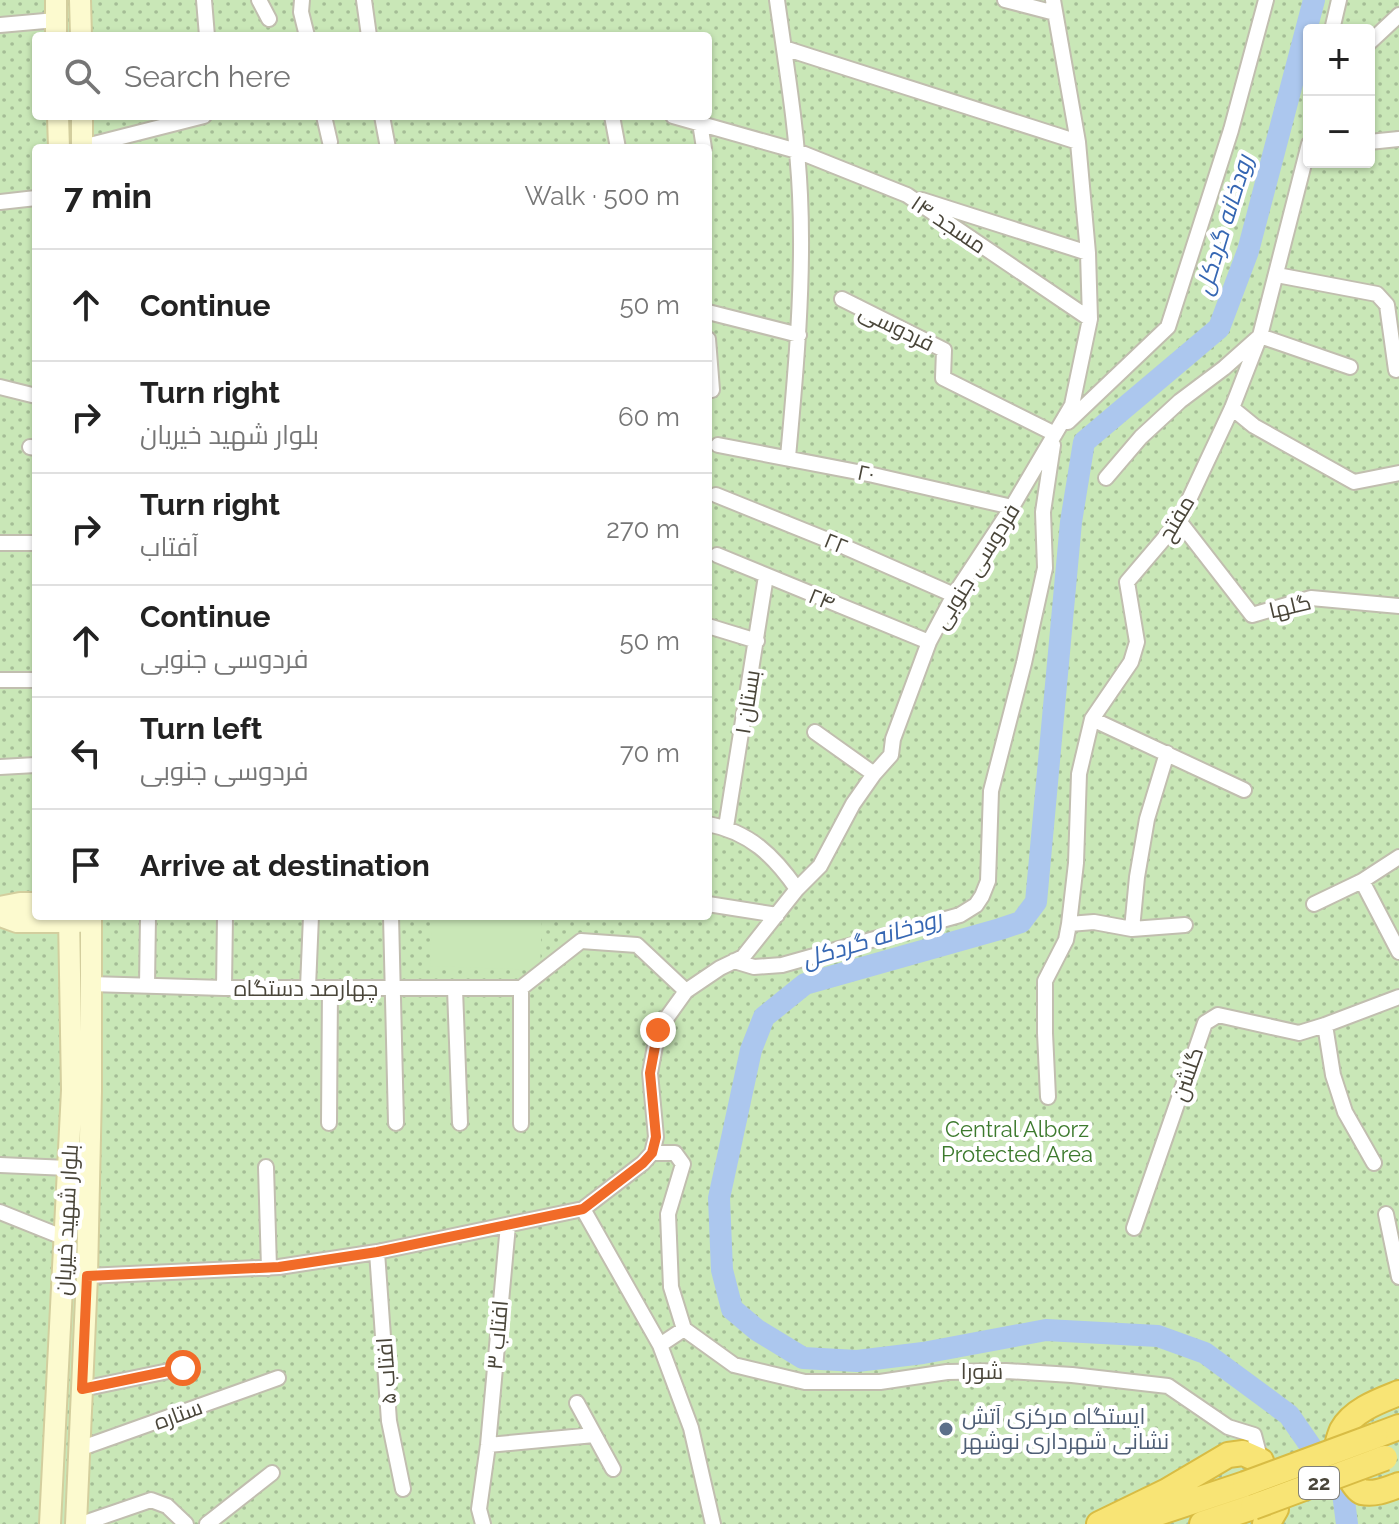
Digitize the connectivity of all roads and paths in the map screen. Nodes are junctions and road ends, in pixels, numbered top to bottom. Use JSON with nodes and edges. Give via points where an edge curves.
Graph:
{"nodes":[{"id":1,"x":80,"y":0,"type":"edge"},
{"id":2,"x":204,"y":0,"type":"edge"},
{"id":3,"x":259,"y":0,"type":"edge"},
{"id":4,"x":302,"y":0,"type":"edge"},
{"id":5,"x":364,"y":0,"type":"edge"},
{"id":6,"x":777,"y":0,"type":"edge"},
{"id":7,"x":1005,"y":0,"type":"edge"},
{"id":8,"x":1266,"y":0,"type":"edge"},
{"id":9,"x":1339,"y":0,"type":"edge"},
{"id":10,"x":1054,"y":6,"type":"edge"},
{"id":11,"x":1399,"y":15,"type":"edge"},
{"id":12,"x":56,"y":19,"type":"edge"},
{"id":13,"x":269,"y":19,"type":"dead end"},
{"id":14,"x":1333,"y":24,"type":"edge"},
{"id":15,"x":0,"y":25,"type":"edge"},
{"id":16,"x":81,"y":32,"type":"edge"},
{"id":17,"x":207,"y":32,"type":"edge"},
{"id":18,"x":306,"y":32,"type":"edge"},
{"id":19,"x":368,"y":32,"type":"edge"},
{"id":20,"x":1375,"y":37,"type":"edge"},
{"id":21,"x":784,"y":48,"type":"junction"},
{"id":22,"x":58,"y":120,"type":"edge"},
{"id":23,"x":82,"y":120,"type":"edge"},
{"id":24,"x":188,"y":120,"type":"edge"},
{"id":25,"x":325,"y":120,"type":"edge"},
{"id":26,"x":383,"y":120,"type":"edge"},
{"id":27,"x":613,"y":120,"type":"edge"},
{"id":28,"x":688,"y":120,"type":"edge"},
{"id":29,"x":700,"y":123,"type":"junction"},
{"id":30,"x":1399,"y":139,"type":"edge"},
{"id":31,"x":1375,"y":141,"type":"edge"},
{"id":32,"x":330,"y":142,"type":"dead end"},
{"id":33,"x":1078,"y":142,"type":"junction"},
{"id":34,"x":59,"y":144,"type":"edge"},
{"id":35,"x":82,"y":144,"type":"edge"},
{"id":36,"x":94,"y":144,"type":"edge"},
{"id":37,"x":387,"y":144,"type":"edge"},
{"id":38,"x":617,"y":144,"type":"edge"},
{"id":39,"x":703,"y":144,"type":"edge"},
{"id":40,"x":797,"y":151,"type":"junction"},
{"id":41,"x":1303,"y":168,"type":"edge"},
{"id":42,"x":907,"y":195,"type":"junction"},
{"id":43,"x":32,"y":198,"type":"edge"},
{"id":44,"x":0,"y":202,"type":"edge"},
{"id":45,"x":1088,"y":253,"type":"junction"},
{"id":46,"x":1277,"y":275,"type":"junction"},
{"id":47,"x":842,"y":299,"type":"dead end"},
{"id":48,"x":712,"y":313,"type":"edge"},
{"id":49,"x":1090,"y":319,"type":"junction"},
{"id":50,"x":799,"y":335,"type":"junction"},
{"id":51,"x":1260,"y":336,"type":"junction"},
{"id":52,"x":1350,"y":367,"type":"dead end"},
{"id":53,"x":1396,"y":370,"type":"dead end"},
{"id":54,"x":0,"y":387,"type":"edge"},
{"id":55,"x":32,"y":395,"type":"edge"},
{"id":56,"x":1232,"y":408,"type":"junction"},
{"id":57,"x":1055,"y":434,"type":"junction"},
{"id":58,"x":718,"y":445,"type":"dead end"},
{"id":59,"x":788,"y":457,"type":"junction"},
{"id":60,"x":1399,"y":473,"type":"edge"},
{"id":61,"x":1106,"y":478,"type":"dead end"},
{"id":62,"x":716,"y":495,"type":"dead end"},
{"id":63,"x":1012,"y":507,"type":"junction"},
{"id":64,"x":1179,"y":521,"type":"junction"},
{"id":65,"x":0,"y":543,"type":"edge"},
{"id":66,"x":32,"y":543,"type":"edge"},
{"id":67,"x":717,"y":555,"type":"dead end"},
{"id":68,"x":766,"y":576,"type":"junction"},
{"id":69,"x":954,"y":595,"type":"junction"},
{"id":70,"x":1399,"y":606,"type":"edge"},
{"id":71,"x":712,"y":627,"type":"edge"},
{"id":72,"x":757,"y":641,"type":"junction"},
{"id":73,"x":929,"y":642,"type":"junction"},
{"id":74,"x":0,"y":680,"type":"edge"},
{"id":75,"x":32,"y":680,"type":"edge"},
{"id":76,"x":1092,"y":719,"type":"junction"},
{"id":77,"x":815,"y":732,"type":"dead end"},
{"id":78,"x":1167,"y":753,"type":"junction"},
{"id":79,"x":32,"y":765,"type":"edge"},
{"id":80,"x":0,"y":767,"type":"edge"},
{"id":81,"x":874,"y":774,"type":"junction"},
{"id":82,"x":1244,"y":790,"type":"dead end"},
{"id":83,"x":712,"y":825,"type":"edge"},
{"id":84,"x":726,"y":827,"type":"junction"},
{"id":85,"x":1399,"y":857,"type":"edge"},
{"id":86,"x":1362,"y":881,"type":"junction"},
{"id":87,"x":797,"y":889,"type":"junction"},
{"id":88,"x":32,"y":903,"type":"edge"},
{"id":89,"x":1314,"y":904,"type":"dead end"},
{"id":90,"x":712,"y":905,"type":"edge"},
{"id":91,"x":0,"y":907,"type":"edge"},
{"id":92,"x":777,"y":915,"type":"junction"},
{"id":93,"x":0,"y":916,"type":"edge"},
{"id":94,"x":52,"y":920,"type":"edge"},
{"id":95,"x":69,"y":920,"type":"edge"},
{"id":96,"x":91,"y":920,"type":"edge"},
{"id":97,"x":148,"y":920,"type":"edge"},
{"id":98,"x":225,"y":920,"type":"edge"},
{"id":99,"x":311,"y":920,"type":"edge"},
{"id":100,"x":391,"y":920,"type":"edge"},
{"id":101,"x":1069,"y":924,"type":"junction"},
{"id":102,"x":1185,"y":925,"type":"dead end"},
{"id":103,"x":1132,"y":929,"type":"junction"},
{"id":104,"x":1399,"y":952,"type":"edge"},
{"id":105,"x":734,"y":961,"type":"junction"},
{"id":106,"x":90,"y":984,"type":"junction"},
{"id":107,"x":147,"y":986,"type":"junction"},
{"id":108,"x":308,"y":987,"type":"junction"},
{"id":109,"x":224,"y":988,"type":"junction"},
{"id":110,"x":330,"y":988,"type":"junction"},
{"id":111,"x":392,"y":988,"type":"junction"},
{"id":112,"x":521,"y":988,"type":"junction"},
{"id":113,"x":455,"y":989,"type":"junction"},
{"id":114,"x":686,"y":991,"type":"junction"},
{"id":115,"x":1399,"y":997,"type":"edge"},
{"id":116,"x":1325,"y":1025,"type":"junction"},
{"id":117,"x":1048,"y":1097,"type":"dead end"},
{"id":118,"x":329,"y":1123,"type":"dead end"},
{"id":119,"x":396,"y":1123,"type":"dead end"},
{"id":120,"x":460,"y":1123,"type":"dead end"},
{"id":121,"x":521,"y":1124,"type":"dead end"},
{"id":122,"x":652,"y":1153,"type":"junction"},
{"id":123,"x":1374,"y":1163,"type":"dead end"},
{"id":124,"x":0,"y":1165,"type":"edge"},
{"id":125,"x":266,"y":1167,"type":"dead end"},
{"id":126,"x":68,"y":1168,"type":"junction"},
{"id":127,"x":583,"y":1209,"type":"junction"},
{"id":128,"x":0,"y":1212,"type":"edge"},
{"id":129,"x":1386,"y":1214,"type":"dead end"},
{"id":130,"x":508,"y":1225,"type":"junction"},
{"id":131,"x":1134,"y":1228,"type":"dead end"},
{"id":132,"x":65,"y":1238,"type":"junction"},
{"id":133,"x":377,"y":1252,"type":"junction"},
{"id":134,"x":269,"y":1268,"type":"junction"},
{"id":135,"x":87,"y":1276,"type":"junction"},
{"id":136,"x":1399,"y":1277,"type":"edge"},
{"id":137,"x":684,"y":1329,"type":"junction"},
{"id":138,"x":660,"y":1345,"type":"junction"},
{"id":139,"x":183,"y":1368,"type":"dead end"},
{"id":140,"x":278,"y":1378,"type":"dead end"},
{"id":141,"x":82,"y":1389,"type":"junction"},
{"id":142,"x":1399,"y":1393,"type":"edge"},
{"id":143,"x":577,"y":1403,"type":"dead end"},
{"id":144,"x":1228,"y":1427,"type":"junction"},
{"id":145,"x":1399,"y":1427,"type":"edge"},
{"id":146,"x":594,"y":1435,"type":"junction"},
{"id":147,"x":488,"y":1445,"type":"junction"},
{"id":148,"x":79,"y":1449,"type":"junction"},
{"id":149,"x":1386,"y":1449,"type":"edge"},
{"id":150,"x":1228,"y":1455,"type":"junction"},
{"id":151,"x":1261,"y":1461,"type":"junction"},
{"id":152,"x":613,"y":1469,"type":"dead end"},
{"id":153,"x":272,"y":1473,"type":"dead end"},
{"id":154,"x":1399,"y":1485,"type":"edge"},
{"id":155,"x":403,"y":1489,"type":"dead end"},
{"id":156,"x":1259,"y":1516,"type":"edge"},
{"id":157,"x":50,"y":1524,"type":"edge"},
{"id":158,"x":79,"y":1524,"type":"edge"},
{"id":159,"x":186,"y":1524,"type":"edge"},
{"id":160,"x":207,"y":1524,"type":"edge"},
{"id":161,"x":483,"y":1524,"type":"edge"},
{"id":162,"x":713,"y":1524,"type":"edge"},
{"id":163,"x":1099,"y":1524,"type":"edge"},
{"id":164,"x":1124,"y":1524,"type":"edge"},
{"id":165,"x":1202,"y":1524,"type":"edge"}],
"edges":[{"from":1,"to":16,"type":"main road"},
{"from":2,"to":17,"type":"street"},
{"from":3,"to":13,"type":"street"},
{"from":4,"to":18,"type":"street"},
{"from":5,"to":19,"type":"street"},
{"from":6,"to":21,"type":"street"},
{"from":7,"to":10,"type":"street"},
{"from":8,"to":57,"type":"street","via":[[1168,327]]},
{"from":9,"to":14,"type":"street"},
{"from":10,"to":33,"type":"street","name":"فردوسی جنوبی"},
{"from":11,"to":20,"type":"street"},
{"from":12,"to":15,"type":"street"},
{"from":21,"to":33,"type":"street"},
{"from":21,"to":40,"type":"street"},
{"from":22,"to":34,"type":"main road"},
{"from":23,"to":35,"type":"main road"},
{"from":24,"to":36,"type":"street"},
{"from":25,"to":32,"type":"street"},
{"from":26,"to":37,"type":"street"},
{"from":27,"to":38,"type":"street"},
{"from":28,"to":29,"type":"street","name":"مسجد ۱۴"},
{"from":29,"to":39,"type":"street"},
{"from":29,"to":40,"type":"street","name":"مسجد ۱۴"},
{"from":30,"to":31,"type":"street"},
{"from":33,"to":45,"type":"street","name":"فردوسی جنوبی"},
{"from":40,"to":42,"type":"street","name":"مسجد ۱۴"},
{"from":40,"to":50,"type":"street"},
{"from":41,"to":46,"type":"street","name":"مفتح"},
{"from":42,"to":45,"type":"street"},
{"from":42,"to":49,"type":"street","name":"مسجد ۱۴"},
{"from":43,"to":44,"type":"street"},
{"from":45,"to":49,"type":"street","name":"فردوسی جنوبی"},
{"from":46,"to":51,"type":"street","name":"مفتح"},
{"from":46,"to":53,"type":"street","via":[[1377,294],[1387,305]]},
{"from":47,"to":57,"type":"street","name":"فردوسی","via":[[944,350],[943,378]]},
{"from":48,"to":50,"type":"street"},
{"from":49,"to":57,"type":"street","name":"فردوسی جنوبی","via":[[1072,405]]},
{"from":50,"to":59,"type":"street"},
{"from":51,"to":52,"type":"street"},
{"from":51,"to":56,"type":"street","name":"مفتح"},
{"from":51,"to":61,"type":"street","via":[[1180,401]]},
{"from":54,"to":55,"type":"street"},
{"from":56,"to":60,"type":"street","via":[[1354,482]]},
{"from":56,"to":64,"type":"street","name":"مفتح"},
{"from":57,"to":63,"type":"street","name":"فردوسی جنوبی"},
{"from":57,"to":105,"type":"street","via":[[1043,512],[1045,568],[991,791],[988,881],[982,896],[960,915],[782,965],[754,967]]},
{"from":58,"to":59,"type":"street","name":"۲۰"},
{"from":59,"to":63,"type":"street","name":"۲۰"},
{"from":62,"to":69,"type":"street","name":"۲۲"},
{"from":63,"to":69,"type":"street","name":"فردوسی جنوبی"},
{"from":64,"to":70,"type":"street","name":"گلها","via":[[1252,615],[1311,598]]},
{"from":64,"to":76,"type":"street","name":"مفتح","via":[[1127,582],[1137,642],[1131,662]]},
{"from":65,"to":66,"type":"street"},
{"from":67,"to":68,"type":"street","name":"۲۴"},
{"from":68,"to":72,"type":"street","name":"بستان ۱"},
{"from":68,"to":73,"type":"street","name":"۲۴"},
{"from":69,"to":73,"type":"street","name":"فردوسی جنوبی"},
{"from":71,"to":72,"type":"street"},
{"from":72,"to":84,"type":"street","name":"بستان ۱"},
{"from":73,"to":81,"type":"street","name":"فردوسی جنوبی","via":[[891,755]]},
{"from":74,"to":75,"type":"street"},
{"from":76,"to":78,"type":"street"},
{"from":76,"to":101,"type":"street","via":[[1079,774]]},
{"from":77,"to":81,"type":"street"},
{"from":78,"to":82,"type":"street"},
{"from":78,"to":103,"type":"street","via":[[1147,819]]},
{"from":79,"to":80,"type":"street"},
{"from":81,"to":87,"type":"street","name":"فردوسی جنوبی","via":[[820,866]]},
{"from":83,"to":84,"type":"street"},
{"from":84,"to":87,"type":"street","via":[[763,848]]},
{"from":85,"to":86,"type":"street"},
{"from":86,"to":89,"type":"street"},
{"from":86,"to":104,"type":"street"},
{"from":87,"to":92,"type":"street","name":"فردوسی جنوبی"},
{"from":88,"to":91,"type":"main road"},
{"from":90,"to":92,"type":"street"},
{"from":92,"to":105,"type":"street","name":"فردوسی جنوبی"},
{"from":93,"to":94,"type":"main road","via":[[17,922]]},
{"from":95,"to":126,"type":"main road","name":"بلوار شهید خیریان"},
{"from":96,"to":106,"type":"main road","name":"بلوار شهید خیریان"},
{"from":97,"to":107,"type":"street"},
{"from":98,"to":109,"type":"street"},
{"from":99,"to":108,"type":"street"},
{"from":100,"to":111,"type":"street"},
{"from":101,"to":103,"type":"street"},
{"from":101,"to":117,"type":"street","via":[[1045,981]]},
{"from":102,"to":103,"type":"street"},
{"from":105,"to":114,"type":"street","name":"فردوسی جنوبی"},
{"from":106,"to":107,"type":"street","name":"چهارصد دستگاه"},
{"from":106,"to":135,"type":"main road","name":"بلوار شهید خیریان"},
{"from":107,"to":109,"type":"street","name":"چهارصد دستگاه"},
{"from":108,"to":109,"type":"street","name":"چهارصد دستگاه"},
{"from":108,"to":110,"type":"street","name":"چهارصد دستگاه"},
{"from":110,"to":111,"type":"street","name":"چهارصد دستگاه"},
{"from":110,"to":118,"type":"street"},
{"from":111,"to":113,"type":"street","name":"چهارصد دستگاه"},
{"from":111,"to":119,"type":"street"},
{"from":112,"to":113,"type":"street","name":"چهارصد دستگاه"},
{"from":112,"to":114,"type":"street","via":[[581,941],[637,945]]},
{"from":112,"to":121,"type":"street"},
{"from":113,"to":120,"type":"street"},
{"from":114,"to":122,"type":"street","name":"فردوسی جنوبی","via":[[658,1030],[650,1073],[656,1137]]},
{"from":115,"to":116,"type":"street","name":"گلشن"},
{"from":116,"to":123,"type":"street","via":[[1345,1112]]},
{"from":116,"to":131,"type":"street","name":"گلشن","via":[[1299,1033],[1218,1015],[1205,1023]]},
{"from":122,"to":127,"type":"street"},
{"from":122,"to":137,"type":"street","via":[[675,1153],[683,1164],[668,1214],[671,1287]]},
{"from":124,"to":126,"type":"street"},
{"from":125,"to":134,"type":"street"},
{"from":126,"to":132,"type":"main road","name":"بلوار شهید خیریان"},
{"from":127,"to":130,"type":"street"},
{"from":127,"to":138,"type":"street"},
{"from":128,"to":132,"type":"street"},
{"from":129,"to":136,"type":"street"},
{"from":130,"to":133,"type":"street"},
{"from":130,"to":147,"type":"street","name":"افتاب ۳"},
{"from":132,"to":157,"type":"main road","name":"بلوار شهید خیریان"},
{"from":133,"to":134,"type":"street"},
{"from":133,"to":155,"type":"street","name":"افتاب ۵","via":[[389,1421]]},
{"from":134,"to":135,"type":"street"},
{"from":135,"to":141,"type":"main road","name":"بلوار شهید خیریان"},
{"from":137,"to":138,"type":"street"},
{"from":137,"to":144,"type":"street","name":"شورا","via":[[734,1365],[805,1382],[880,1382],[962,1371],[1072,1375],[1168,1386]]},
{"from":138,"to":162,"type":"street","via":[[691,1428]]},
{"from":139,"to":141,"type":"street"},
{"from":140,"to":148,"type":"street","name":"ستاره"},
{"from":141,"to":148,"type":"main road","name":"بلوار شهید خیریان"},
{"from":142,"to":154,"type":"highway","via":[[1353,1417],[1338,1441],[1354,1487],[1378,1493]]},
{"from":143,"to":146,"type":"street"},
{"from":144,"to":150,"type":"street","via":[[1233,1439]]},
{"from":144,"to":151,"type":"street","name":"شورا","via":[[1254,1435]]},
{"from":145,"to":149,"type":"highway","number":"22"},
{"from":146,"to":147,"type":"street"},
{"from":146,"to":152,"type":"street"},
{"from":147,"to":161,"type":"street","name":"افتاب ۳","via":[[479,1509]]},
{"from":148,"to":158,"type":"main road","name":"بلوار شهید خیریان"},
{"from":149,"to":156,"type":"highway","number":"22","bridge":true},
{"from":149,"to":164,"type":"highway","number":"22","bridge":true,"via":[[1245,1484]]},
{"from":150,"to":151,"type":"highway","via":[[1243,1453]]},
{"from":150,"to":163,"type":"highway"},
{"from":151,"to":156,"type":"highway","via":[[1276,1509],[1269,1521]]},
{"from":153,"to":160,"type":"street"},
{"from":156,"to":165,"type":"highway","number":"22"},
{"from":158,"to":159,"type":"street","via":[[151,1500],[167,1506]]}]}
